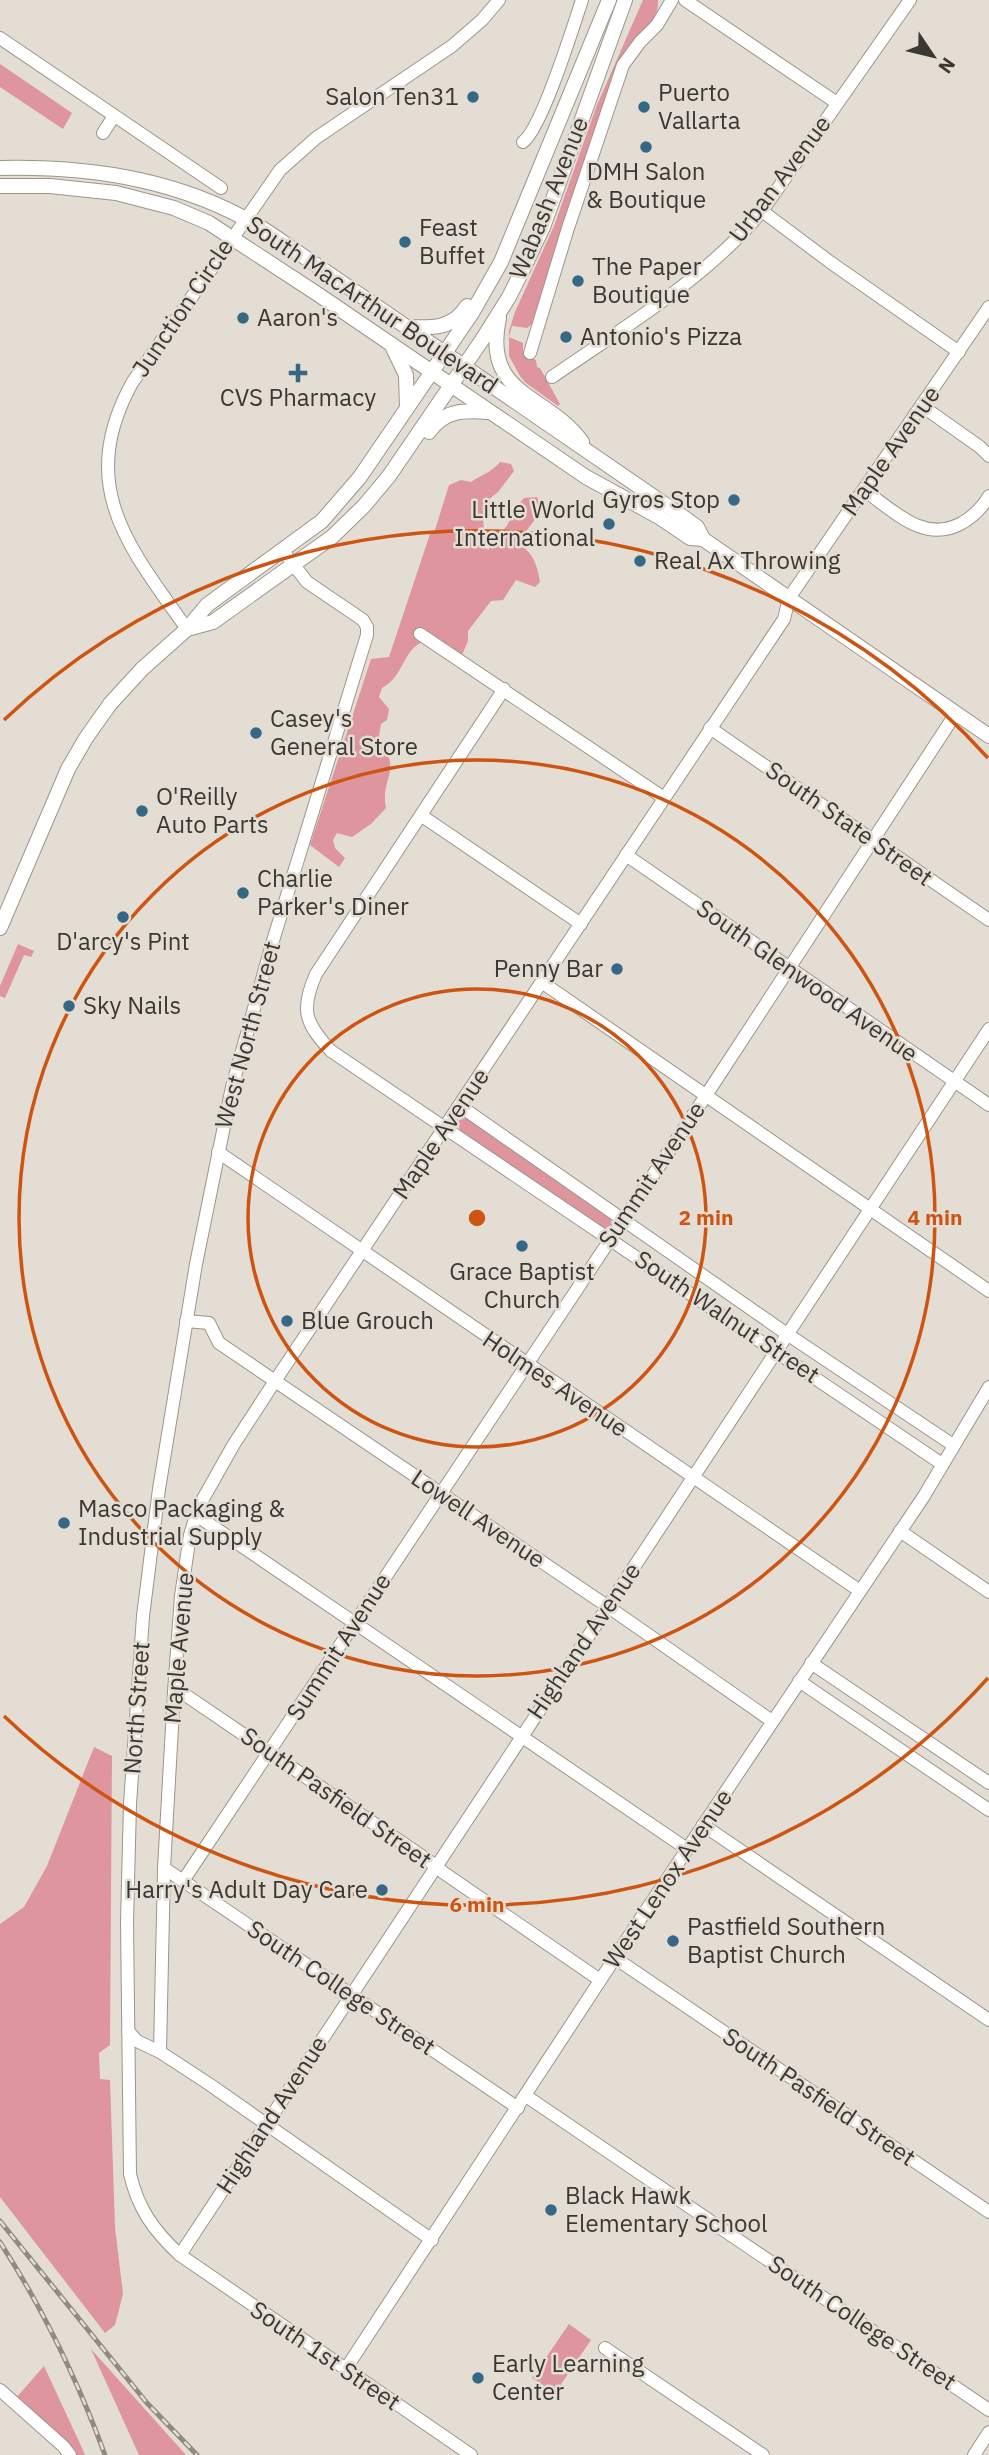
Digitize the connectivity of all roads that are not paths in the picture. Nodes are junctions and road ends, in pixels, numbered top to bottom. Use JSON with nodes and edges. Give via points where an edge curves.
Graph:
{"nodes":[{"id":1,"x":499,"y":0,"type":"edge"},
{"id":2,"x":582,"y":0,"type":"edge"},
{"id":3,"x":608,"y":0,"type":"edge"},
{"id":4,"x":625,"y":0,"type":"edge"},
{"id":5,"x":672,"y":0,"type":"edge"},
{"id":6,"x":685,"y":0,"type":"edge"},
{"id":7,"x":909,"y":0,"type":"edge"},
{"id":8,"x":0,"y":37,"type":"edge"},
{"id":9,"x":837,"y":103,"type":"junction"},
{"id":10,"x":114,"y":116,"type":"junction"},
{"id":11,"x":103,"y":133,"type":"dead end"},
{"id":12,"x":523,"y":142,"type":"dead end"},
{"id":13,"x":0,"y":167,"type":"edge"},
{"id":14,"x":0,"y":186,"type":"edge"},
{"id":15,"x":222,"y":188,"type":"dead end"},
{"id":16,"x":762,"y":211,"type":"junction"},
{"id":17,"x":523,"y":213,"type":"junction"},
{"id":18,"x":244,"y":218,"type":"junction"},
{"id":19,"x":231,"y":237,"type":"junction"},
{"id":20,"x":507,"y":301,"type":"junction"},
{"id":21,"x":988,"y":310,"type":"edge"},
{"id":22,"x":408,"y":327,"type":"junction"},
{"id":23,"x":390,"y":344,"type":"junction"},
{"id":24,"x":959,"y":352,"type":"junction"},
{"id":25,"x":445,"y":353,"type":"junction"},
{"id":26,"x":530,"y":353,"type":"dead end"},
{"id":27,"x":465,"y":366,"type":"junction"},
{"id":28,"x":432,"y":372,"type":"junction"},
{"id":29,"x":552,"y":377,"type":"dead end"},
{"id":30,"x":452,"y":386,"type":"junction"},
{"id":31,"x":922,"y":406,"type":"junction"},
{"id":32,"x":407,"y":410,"type":"junction"},
{"id":33,"x":490,"y":412,"type":"junction"},
{"id":34,"x":589,"y":452,"type":"junction"},
{"id":35,"x":989,"y":456,"type":"edge"},
{"id":36,"x":389,"y":476,"type":"junction"},
{"id":37,"x":864,"y":490,"type":"junction"},
{"id":38,"x":989,"y":496,"type":"edge"},
{"id":39,"x":703,"y":539,"type":"junction"},
{"id":40,"x":283,"y":551,"type":"junction"},
{"id":41,"x":294,"y":566,"type":"junction"},
{"id":42,"x":789,"y":598,"type":"junction"},
{"id":43,"x":187,"y":629,"type":"junction"},
{"id":44,"x":420,"y":634,"type":"dead end"},
{"id":45,"x":504,"y":689,"type":"junction"},
{"id":46,"x":956,"y":713,"type":"junction"},
{"id":47,"x":710,"y":728,"type":"junction"},
{"id":48,"x":989,"y":736,"type":"edge"},
{"id":49,"x":664,"y":798,"type":"junction"},
{"id":50,"x":422,"y":816,"type":"junction"},
{"id":51,"x":873,"y":841,"type":"junction"},
{"id":52,"x":626,"y":855,"type":"junction"},
{"id":53,"x":989,"y":920,"type":"edge"},
{"id":54,"x":581,"y":924,"type":"junction"},
{"id":55,"x":0,"y":928,"type":"edge"},
{"id":56,"x":788,"y":968,"type":"junction"},
{"id":57,"x":542,"y":983,"type":"junction"},
{"id":58,"x":989,"y":1028,"type":"edge"},
{"id":59,"x":954,"y":1082,"type":"junction"},
{"id":60,"x":705,"y":1097,"type":"junction"},
{"id":61,"x":989,"y":1105,"type":"edge"},
{"id":62,"x":460,"y":1107,"type":"junction"},
{"id":63,"x":446,"y":1128,"type":"junction"},
{"id":64,"x":218,"y":1152,"type":"junction"},
{"id":65,"x":869,"y":1210,"type":"junction"},
{"id":66,"x":622,"y":1220,"type":"junction"},
{"id":67,"x":609,"y":1238,"type":"junction"},
{"id":68,"x":361,"y":1252,"type":"junction"},
{"id":69,"x":989,"y":1291,"type":"edge"},
{"id":70,"x":186,"y":1321,"type":"junction"},
{"id":71,"x":788,"y":1334,"type":"junction"},
{"id":72,"x":776,"y":1351,"type":"junction"},
{"id":73,"x":527,"y":1365,"type":"junction"},
{"id":74,"x":275,"y":1381,"type":"junction"},
{"id":75,"x":989,"y":1387,"type":"edge"},
{"id":76,"x":953,"y":1445,"type":"junction"},
{"id":77,"x":942,"y":1464,"type":"junction"},
{"id":78,"x":693,"y":1478,"type":"junction"},
{"id":79,"x":441,"y":1494,"type":"junction"},
{"id":80,"x":196,"y":1515,"type":"junction"},
{"id":81,"x":904,"y":1534,"type":"junction"},
{"id":82,"x":860,"y":1591,"type":"junction"},
{"id":83,"x":989,"y":1592,"type":"edge"},
{"id":84,"x":607,"y":1606,"type":"junction"},
{"id":85,"x":355,"y":1623,"type":"junction"},
{"id":86,"x":811,"y":1664,"type":"junction"},
{"id":87,"x":799,"y":1681,"type":"junction"},
{"id":88,"x":174,"y":1692,"type":"junction"},
{"id":89,"x":772,"y":1721,"type":"junction"},
{"id":90,"x":520,"y":1737,"type":"junction"},
{"id":91,"x":270,"y":1752,"type":"junction"},
{"id":92,"x":989,"y":1783,"type":"edge"},
{"id":93,"x":989,"y":1810,"type":"edge"},
{"id":94,"x":703,"y":1825,"type":"junction"},
{"id":95,"x":687,"y":1849,"type":"junction"},
{"id":96,"x":436,"y":1866,"type":"junction"},
{"id":97,"x":163,"y":1868,"type":"junction"},
{"id":98,"x":183,"y":1881,"type":"junction"},
{"id":99,"x":615,"y":1958,"type":"junction"},
{"id":100,"x":600,"y":1980,"type":"junction"},
{"id":101,"x":352,"y":1994,"type":"junction"},
{"id":102,"x":989,"y":2020,"type":"edge"},
{"id":103,"x":128,"y":2031,"type":"junction"},
{"id":104,"x":160,"y":2052,"type":"junction"},
{"id":105,"x":128,"y":2058,"type":"junction"},
{"id":106,"x":526,"y":2096,"type":"junction"},
{"id":107,"x":518,"y":2108,"type":"junction"},
{"id":108,"x":266,"y":2125,"type":"junction"},
{"id":109,"x":989,"y":2212,"type":"edge"},
{"id":110,"x":432,"y":2241,"type":"junction"},
{"id":111,"x":180,"y":2255,"type":"junction"},
{"id":112,"x":606,"y":2348,"type":"dead end"},
{"id":113,"x":345,"y":2370,"type":"junction"},
{"id":114,"x":0,"y":2390,"type":"edge"},
{"id":115,"x":989,"y":2410,"type":"edge"},
{"id":116,"x":989,"y":2432,"type":"edge"},
{"id":117,"x":70,"y":2455,"type":"edge"},
{"id":118,"x":471,"y":2455,"type":"edge"},
{"id":119,"x":763,"y":2455,"type":"edge"},
{"id":120,"x":974,"y":2455,"type":"edge"}],
"edges":[{"from":1,"to":18,"type":"street","name":"Junction Circle","via":[[452,46],[296,154]]},
{"from":2,"to":12,"type":"street","via":[[540,118]]},
{"from":3,"to":17,"type":"main road","name":"Wabash Avenue"},
{"from":4,"to":20,"type":"main road","name":"Wabash Avenue","via":[[543,227]]},
{"from":5,"to":26,"type":"street","via":[[623,65]]},
{"from":6,"to":9,"type":"street"},
{"from":7,"to":9,"type":"street","name":"Urban Avenue"},
{"from":8,"to":10,"type":"street"},
{"from":9,"to":16,"type":"street","name":"Urban Avenue"},
{"from":10,"to":11,"type":"street"},
{"from":10,"to":15,"type":"street"},
{"from":13,"to":18,"type":"main road","name":"South MacArthur Boulevard","via":[[127,176],[177,190]]},
{"from":14,"to":19,"type":"main road","name":"South MacArthur Boulevard","via":[[81,188],[125,195],[174,208]]},
{"from":16,"to":24,"type":"street"},
{"from":16,"to":29,"type":"street","name":"Urban Avenue","via":[[713,260]]},
{"from":17,"to":22,"type":"main road","via":[[508,226],[460,317],[437,328]]},
{"from":17,"to":25,"type":"main road","name":"Wabash Avenue","via":[[488,287]]},
{"from":18,"to":19,"type":"street","name":"Junction Circle"},
{"from":18,"to":22,"type":"main road","name":"South MacArthur Boulevard"},
{"from":19,"to":23,"type":"main road","name":"South MacArthur Boulevard"},
{"from":19,"to":43,"type":"street","name":"Junction Circle","via":[[132,383],[120,405],[108,455],[111,501],[121,528]]},
{"from":20,"to":27,"type":"main road","name":"Wabash Avenue"},
{"from":20,"to":34,"type":"main road","via":[[499,318],[499,363],[522,393],[570,426]]},
{"from":21,"to":24,"type":"street","name":"Maple Avenue"},
{"from":22,"to":25,"type":"main road","name":"South MacArthur Boulevard"},
{"from":23,"to":28,"type":"main road","name":"South MacArthur Boulevard"},
{"from":23,"to":32,"type":"main road","via":[[406,375]]},
{"from":24,"to":31,"type":"street","name":"Maple Avenue"},
{"from":25,"to":27,"type":"main road","name":"South MacArthur Boulevard"},
{"from":25,"to":28,"type":"main road","name":"Wabash Avenue"},
{"from":27,"to":30,"type":"main road","name":"Wabash Avenue"},
{"from":27,"to":34,"type":"main road","name":"South MacArthur Boulevard"},
{"from":28,"to":30,"type":"main road","name":"South MacArthur Boulevard"},
{"from":28,"to":32,"type":"main road","name":"Wabash Avenue"},
{"from":30,"to":33,"type":"main road","name":"South MacArthur Boulevard"},
{"from":30,"to":36,"type":"main road","name":"Wabash Avenue"},
{"from":31,"to":35,"type":"street"},
{"from":31,"to":37,"type":"street","name":"Maple Avenue"},
{"from":32,"to":40,"type":"main road","name":"Wabash Avenue","via":[[341,501]]},
{"from":33,"to":36,"type":"main road","via":[[461,411],[440,419],[404,469]]},
{"from":33,"to":39,"type":"main road","name":"South MacArthur Boulevard","via":[[586,477],[690,538]]},
{"from":34,"to":39,"type":"main road","name":"South MacArthur Boulevard","via":[[697,527]]},
{"from":36,"to":41,"type":"main road","via":[[349,521]]},
{"from":37,"to":38,"type":"street","via":[[912,523],[936,532],[972,517]]},
{"from":37,"to":42,"type":"street","name":"Maple Avenue"},
{"from":39,"to":42,"type":"main road","name":"South MacArthur Boulevard"},
{"from":40,"to":41,"type":"street","name":"West North Street"},
{"from":40,"to":43,"type":"main road","name":"Wabash Avenue","via":[[207,604]]},
{"from":41,"to":43,"type":"main road","via":[[213,622]]},
{"from":41,"to":64,"type":"street","name":"West North Street","via":[[315,589],[363,620],[367,635],[256,999]]},
{"from":42,"to":46,"type":"main road","name":"South MacArthur Boulevard"},
{"from":42,"to":47,"type":"street","name":"Maple Avenue","via":[[783,619]]},
{"from":43,"to":55,"type":"main road","via":[[128,682],[86,738],[61,784]]},
{"from":44,"to":45,"type":"street"},
{"from":45,"to":49,"type":"street"},
{"from":45,"to":50,"type":"street"},
{"from":46,"to":48,"type":"main road","name":"South MacArthur Boulevard"},
{"from":46,"to":51,"type":"street","name":"Summit Avenue"},
{"from":47,"to":49,"type":"street","name":"Maple Avenue"},
{"from":47,"to":51,"type":"street","name":"South State Street"},
{"from":49,"to":52,"type":"street","name":"Maple Avenue"},
{"from":50,"to":54,"type":"street"},
{"from":50,"to":63,"type":"street","name":"South Walnut Street","via":[[316,974],[305,1003],[309,1023],[331,1051]]},
{"from":51,"to":53,"type":"street","name":"South State Street"},
{"from":51,"to":56,"type":"street","name":"Summit Avenue"},
{"from":52,"to":54,"type":"street","name":"Maple Avenue"},
{"from":52,"to":56,"type":"street","name":"South Glenwood Avenue"},
{"from":54,"to":57,"type":"street","name":"Maple Avenue"},
{"from":56,"to":59,"type":"street","name":"South Glenwood Avenue"},
{"from":56,"to":60,"type":"street","name":"Summit Avenue"},
{"from":57,"to":60,"type":"street"},
{"from":57,"to":62,"type":"street","name":"Maple Avenue"},
{"from":58,"to":59,"type":"street","name":"Highland Avenue"},
{"from":59,"to":61,"type":"street","name":"South Glenwood Avenue"},
{"from":59,"to":65,"type":"street","name":"Highland Avenue"},
{"from":60,"to":65,"type":"street"},
{"from":60,"to":66,"type":"street","name":"Summit Avenue"},
{"from":62,"to":63,"type":"street","name":"Maple Avenue"},
{"from":62,"to":66,"type":"street","name":"South Walnut Street"},
{"from":63,"to":67,"type":"street","name":"South Walnut Street"},
{"from":63,"to":68,"type":"street","name":"Maple Avenue"},
{"from":64,"to":68,"type":"street","name":"Holmes Avenue"},
{"from":64,"to":70,"type":"street","name":"North Street"},
{"from":65,"to":69,"type":"street"},
{"from":65,"to":71,"type":"street","name":"Highland Avenue"},
{"from":66,"to":67,"type":"street","name":"Summit Avenue"},
{"from":66,"to":71,"type":"street","name":"South Walnut Street"},
{"from":67,"to":72,"type":"street","name":"South Walnut Street"},
{"from":67,"to":73,"type":"street","name":"Summit Avenue"},
{"from":68,"to":73,"type":"street","name":"Holmes Avenue"},
{"from":68,"to":74,"type":"street","name":"Maple Avenue"},
{"from":70,"to":74,"type":"street","name":"Lowell Avenue","via":[[209,1323],[219,1343]]},
{"from":70,"to":103,"type":"street","name":"North Street","via":[[141,1636],[128,1850]]},
{"from":71,"to":72,"type":"street","name":"Highland Avenue"},
{"from":71,"to":76,"type":"street","name":"South Walnut Street"},
{"from":72,"to":77,"type":"street","name":"South Walnut Street"},
{"from":72,"to":78,"type":"street","name":"Highland Avenue"},
{"from":73,"to":78,"type":"street","name":"Holmes Avenue"},
{"from":73,"to":79,"type":"street","name":"Summit Avenue"},
{"from":74,"to":79,"type":"street","name":"Lowell Avenue"},
{"from":74,"to":80,"type":"street","name":"Maple Avenue","via":[[204,1494]]},
{"from":75,"to":76,"type":"street","name":"West Lenox Avenue"},
{"from":76,"to":77,"type":"street","name":"West Lenox Avenue"},
{"from":77,"to":81,"type":"street","name":"West Lenox Avenue"},
{"from":78,"to":82,"type":"street","name":"Holmes Avenue"},
{"from":78,"to":84,"type":"street","name":"Highland Avenue"},
{"from":79,"to":84,"type":"street","name":"Lowell Avenue"},
{"from":79,"to":85,"type":"street","name":"Summit Avenue"},
{"from":80,"to":85,"type":"street"},
{"from":80,"to":88,"type":"street","name":"Maple Avenue","via":[[181,1596]]},
{"from":81,"to":82,"type":"street","name":"West Lenox Avenue"},
{"from":81,"to":83,"type":"street"},
{"from":82,"to":86,"type":"street","name":"West Lenox Avenue"},
{"from":84,"to":89,"type":"street","name":"Lowell Avenue"},
{"from":84,"to":90,"type":"street","name":"Highland Avenue"},
{"from":85,"to":90,"type":"street"},
{"from":85,"to":91,"type":"street","name":"Summit Avenue"},
{"from":86,"to":87,"type":"street","name":"West Lenox Avenue"},
{"from":86,"to":92,"type":"street"},
{"from":87,"to":89,"type":"street","name":"West Lenox Avenue"},
{"from":87,"to":93,"type":"street"},
{"from":88,"to":91,"type":"street","name":"South Pasfield Street","via":[[184,1694]]},
{"from":88,"to":97,"type":"street","name":"Maple Avenue"},
{"from":89,"to":94,"type":"street","name":"West Lenox Avenue"},
{"from":90,"to":95,"type":"street"},
{"from":90,"to":96,"type":"street","name":"Highland Avenue"},
{"from":91,"to":96,"type":"street","name":"South Pasfield Street"},
{"from":91,"to":98,"type":"street","name":"Summit Avenue"},
{"from":94,"to":95,"type":"street","name":"West Lenox Avenue"},
{"from":94,"to":102,"type":"street"},
{"from":95,"to":99,"type":"street","name":"West Lenox Avenue"},
{"from":96,"to":100,"type":"street","name":"South Pasfield Street"},
{"from":96,"to":101,"type":"street","name":"Highland Avenue"},
{"from":97,"to":98,"type":"street","name":"South College Street"},
{"from":97,"to":104,"type":"street","name":"Maple Avenue"},
{"from":98,"to":101,"type":"street","name":"South College Street"},
{"from":99,"to":100,"type":"street","name":"West Lenox Avenue"},
{"from":99,"to":109,"type":"street","name":"South Pasfield Street"},
{"from":100,"to":106,"type":"street","name":"West Lenox Avenue"},
{"from":101,"to":107,"type":"street","name":"South College Street"},
{"from":101,"to":108,"type":"street","name":"Highland Avenue"},
{"from":103,"to":104,"type":"street","via":[[144,2046]]},
{"from":103,"to":105,"type":"street","name":"North Street"},
{"from":104,"to":105,"type":"street"},
{"from":104,"to":108,"type":"street"},
{"from":105,"to":111,"type":"street","name":"North Street","via":[[133,2188],[149,2223]]},
{"from":106,"to":107,"type":"street","name":"West Lenox Avenue"},
{"from":106,"to":115,"type":"street","name":"South College Street"},
{"from":107,"to":110,"type":"street","name":"West Lenox Avenue"},
{"from":108,"to":110,"type":"street"},
{"from":108,"to":111,"type":"street","name":"Highland Avenue"},
{"from":110,"to":113,"type":"street","name":"West Lenox Avenue"},
{"from":111,"to":113,"type":"street","name":"South 1st Street"},
{"from":112,"to":119,"type":"street"},
{"from":113,"to":118,"type":"street","name":"South 1st Street"},
{"from":114,"to":117,"type":"street"},
{"from":116,"to":120,"type":"street"}]}
